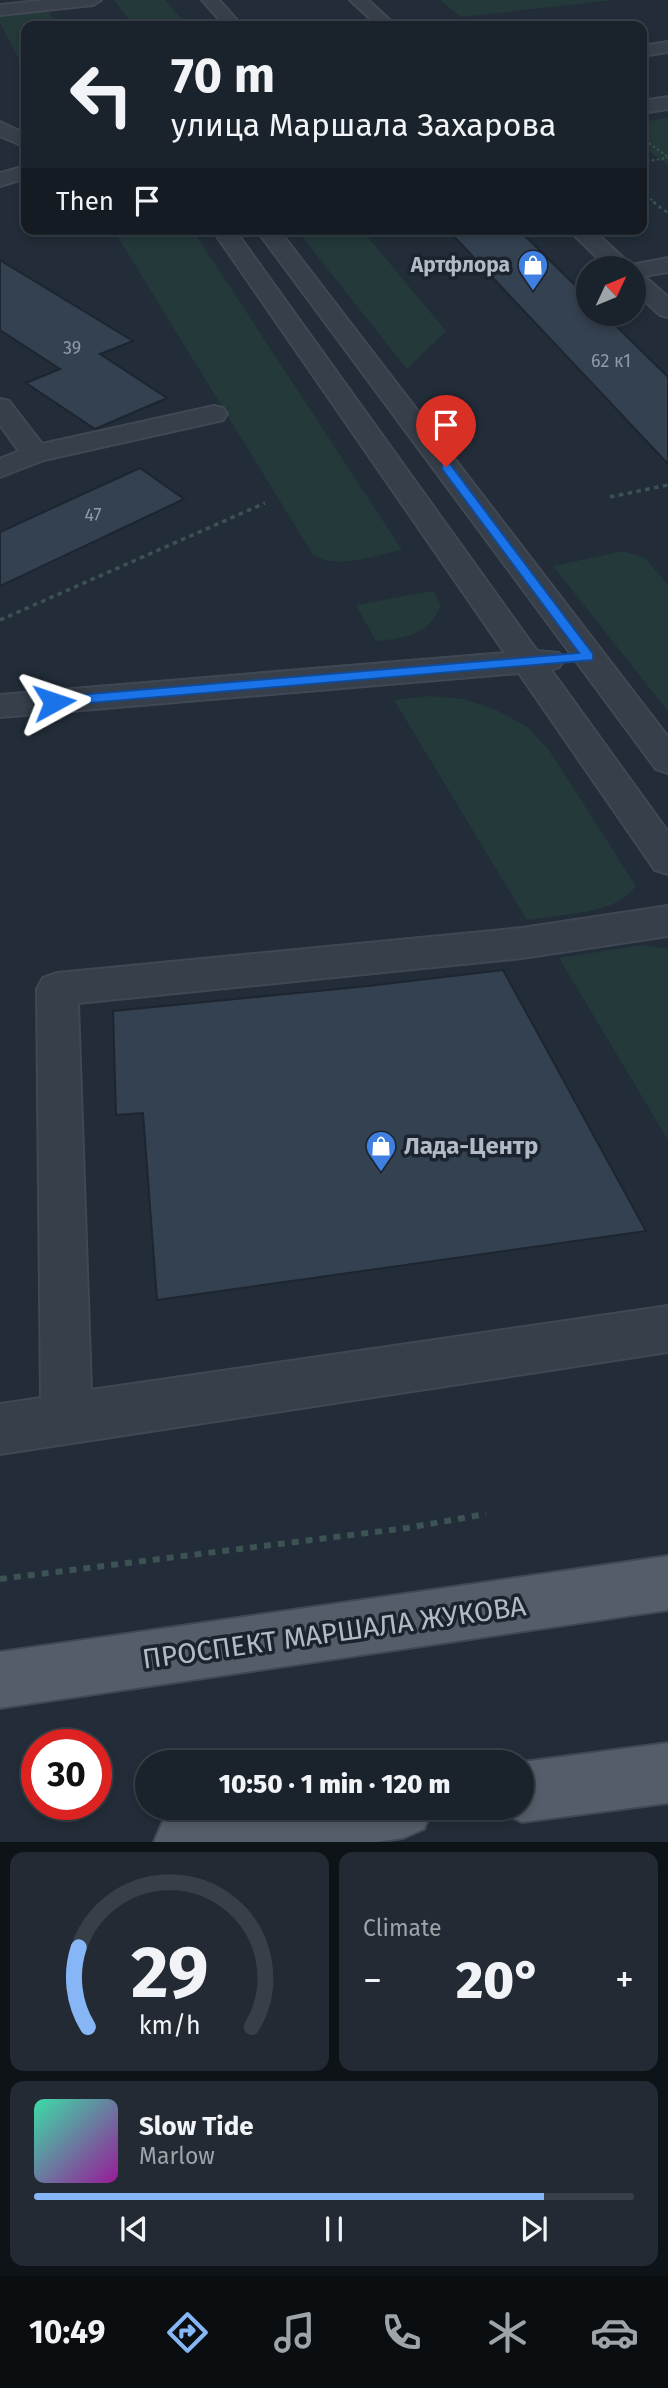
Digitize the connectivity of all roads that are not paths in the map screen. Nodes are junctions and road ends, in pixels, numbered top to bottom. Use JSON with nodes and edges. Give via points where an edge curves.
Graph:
{"nodes":[{"id":1,"x":93,"y":0,"type":"edge"},
{"id":2,"x":210,"y":0,"type":"edge"},
{"id":3,"x":358,"y":0,"type":"edge"},
{"id":4,"x":62,"y":2,"type":"edge"},
{"id":5,"x":0,"y":10,"type":"edge"},
{"id":6,"x":107,"y":18,"type":"dead end"},
{"id":7,"x":74,"y":19,"type":"dead end"},
{"id":8,"x":229,"y":21,"type":"edge"},
{"id":9,"x":382,"y":21,"type":"edge"},
{"id":10,"x":668,"y":47,"type":"edge"},
{"id":11,"x":647,"y":50,"type":"edge"},
{"id":12,"x":668,"y":103,"type":"edge"},
{"id":13,"x":647,"y":106,"type":"edge"},
{"id":14,"x":0,"y":128,"type":"edge"},
{"id":15,"x":21,"y":138,"type":"edge"},
{"id":16,"x":21,"y":174,"type":"edge"},
{"id":17,"x":0,"y":180,"type":"edge"},
{"id":18,"x":227,"y":235,"type":"edge"},
{"id":19,"x":272,"y":235,"type":"edge"},
{"id":20,"x":586,"y":235,"type":"edge"},
{"id":21,"x":609,"y":256,"type":"edge"},
{"id":22,"x":668,"y":265,"type":"edge"},
{"id":23,"x":646,"y":269,"type":"edge"},
{"id":24,"x":646,"y":290,"type":"edge"},
{"id":25,"x":668,"y":310,"type":"edge"},
{"id":26,"x":0,"y":407,"type":"edge"},
{"id":27,"x":214,"y":414,"type":"dead end"},
{"id":28,"x":35,"y":454,"type":"junction"},
{"id":29,"x":0,"y":469,"type":"edge"},
{"id":30,"x":589,"y":657,"type":"junction"},
{"id":31,"x":527,"y":661,"type":"junction"},
{"id":32,"x":0,"y":706,"type":"edge"},
{"id":33,"x":668,"y":761,"type":"edge"},
{"id":34,"x":668,"y":860,"type":"edge"},
{"id":35,"x":668,"y":921,"type":"edge"},
{"id":36,"x":668,"y":1329,"type":"edge"},
{"id":37,"x":67,"y":1419,"type":"junction"},
{"id":38,"x":0,"y":1429,"type":"edge"},
{"id":39,"x":668,"y":1583,"type":"edge"},
{"id":40,"x":0,"y":1681,"type":"edge"},
{"id":41,"x":668,"y":1773,"type":"edge"},
{"id":42,"x":534,"y":1790,"type":"edge"},
{"id":43,"x":322,"y":1820,"type":"edge"},
{"id":44,"x":396,"y":1820,"type":"edge"},
{"id":45,"x":184,"y":1842,"type":"edge"},
{"id":46,"x":395,"y":1842,"type":"edge"}],
"edges":[{"from":1,"to":4,"type":"street"},
{"from":1,"to":6,"type":"street"},
{"from":2,"to":8,"type":"street"},
{"from":3,"to":9,"type":"street"},
{"from":4,"to":5,"type":"street"},
{"from":4,"to":7,"type":"street"},
{"from":10,"to":11,"type":"street"},
{"from":12,"to":13,"type":"street"},
{"from":14,"to":15,"type":"street"},
{"from":16,"to":17,"type":"street"},
{"from":18,"to":31,"type":"street"},
{"from":19,"to":30,"type":"street"},
{"from":20,"to":21,"type":"street"},
{"from":22,"to":23,"type":"street"},
{"from":24,"to":25,"type":"street"},
{"from":26,"to":28,"type":"street"},
{"from":27,"to":28,"type":"street"},
{"from":28,"to":29,"type":"street"},
{"from":30,"to":31,"type":"street"},
{"from":30,"to":33,"type":"street"},
{"from":31,"to":32,"type":"street"},
{"from":31,"to":34,"type":"street"},
{"from":35,"to":37,"type":"street","via":[[523,943],[57,989]]},
{"from":36,"to":37,"type":"street"},
{"from":37,"to":38,"type":"street"},
{"from":39,"to":40,"type":"main road","name":"ПРОСПЕКТ МАРШАЛА ЖУКОВА"},
{"from":41,"to":42,"type":"main road"},
{"from":43,"to":45,"type":"main road"},
{"from":44,"to":46,"type":"street"}]}
